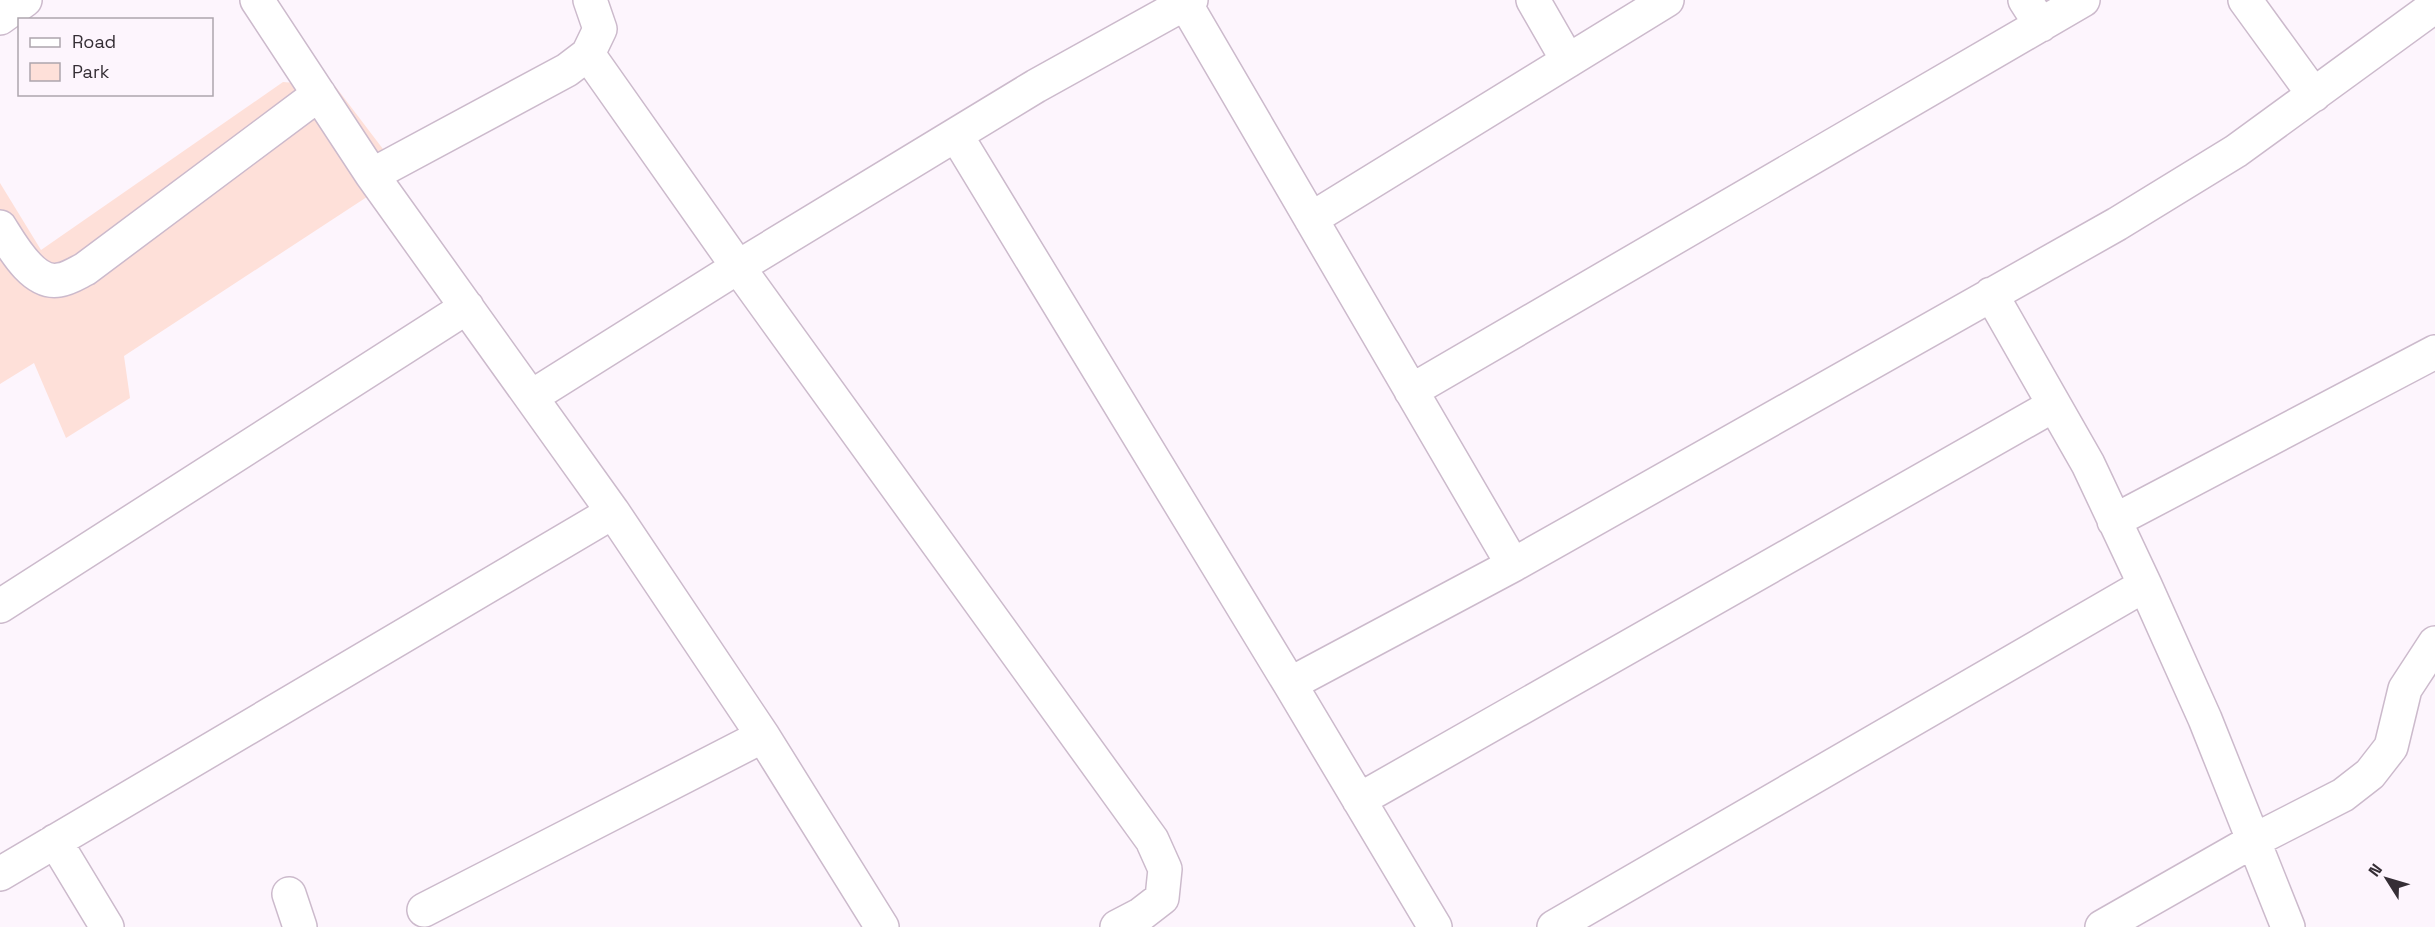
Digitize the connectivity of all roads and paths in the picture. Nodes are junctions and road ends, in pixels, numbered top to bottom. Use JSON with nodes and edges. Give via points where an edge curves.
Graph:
{"nodes":[{"id":1,"x":25,"y":0,"type":"edge"},
{"id":2,"x":257,"y":0,"type":"edge"},
{"id":3,"x":590,"y":0,"type":"edge"},
{"id":4,"x":1533,"y":0,"type":"edge"},
{"id":5,"x":1667,"y":0,"type":"edge"},
{"id":6,"x":2083,"y":0,"type":"edge"},
{"id":7,"x":2245,"y":0,"type":"edge"},
{"id":8,"x":1188,"y":2,"type":"edge"},
{"id":9,"x":2435,"y":6,"type":"edge"},
{"id":10,"x":2033,"y":12,"type":"edge"},
{"id":11,"x":0,"y":18,"type":"edge"},
{"id":12,"x":588,"y":54,"type":"junction"},
{"id":13,"x":1568,"y":61,"type":"junction"},
{"id":14,"x":319,"y":94,"type":"junction"},
{"id":15,"x":2314,"y":95,"type":"junction"},
{"id":16,"x":956,"y":135,"type":"junction"},
{"id":17,"x":372,"y":175,"type":"junction"},
{"id":18,"x":1311,"y":219,"type":"junction"},
{"id":19,"x":0,"y":227,"type":"edge"},
{"id":20,"x":738,"y":267,"type":"junction"},
{"id":21,"x":1991,"y":294,"type":"junction"},
{"id":22,"x":466,"y":307,"type":"junction"},
{"id":23,"x":2435,"y":352,"type":"edge"},
{"id":24,"x":1411,"y":391,"type":"junction"},
{"id":25,"x":531,"y":397,"type":"junction"},
{"id":26,"x":2054,"y":405,"type":"junction"},
{"id":27,"x":613,"y":512,"type":"junction"},
{"id":28,"x":2115,"y":521,"type":"junction"},
{"id":29,"x":1513,"y":565,"type":"junction"},
{"id":30,"x":2145,"y":585,"type":"junction"},
{"id":31,"x":0,"y":606,"type":"edge"},
{"id":32,"x":2435,"y":643,"type":"edge"},
{"id":33,"x":1290,"y":684,"type":"junction"},
{"id":34,"x":763,"y":736,"type":"junction"},
{"id":35,"x":1359,"y":800,"type":"junction"},
{"id":36,"x":2253,"y":841,"type":"junction"},
{"id":37,"x":55,"y":842,"type":"junction"},
{"id":38,"x":0,"y":874,"type":"edge"},
{"id":39,"x":288,"y":894,"type":"dead end"},
{"id":40,"x":424,"y":910,"type":"dead end"},
{"id":41,"x":107,"y":927,"type":"edge"},
{"id":42,"x":300,"y":927,"type":"edge"},
{"id":43,"x":882,"y":927,"type":"edge"},
{"id":44,"x":1117,"y":927,"type":"edge"},
{"id":45,"x":1435,"y":927,"type":"edge"},
{"id":46,"x":1554,"y":927,"type":"edge"},
{"id":47,"x":2102,"y":927,"type":"edge"},
{"id":48,"x":2288,"y":927,"type":"edge"}],
"edges":[{"from":1,"to":11,"type":"street"},
{"from":2,"to":14,"type":"street"},
{"from":3,"to":12,"type":"street","via":[[600,29]]},
{"from":4,"to":13,"type":"street"},
{"from":5,"to":13,"type":"street"},
{"from":6,"to":10,"type":"street"},
{"from":7,"to":15,"type":"street"},
{"from":8,"to":16,"type":"street"},
{"from":8,"to":18,"type":"street"},
{"from":9,"to":15,"type":"street"},
{"from":10,"to":24,"type":"street"},
{"from":12,"to":17,"type":"street","via":[[567,70]]},
{"from":12,"to":20,"type":"street"},
{"from":13,"to":18,"type":"street"},
{"from":14,"to":17,"type":"street"},
{"from":14,"to":19,"type":"street","via":[[85,270],[58,281],[37,275]]},
{"from":15,"to":21,"type":"street","via":[[2236,151],[2117,224]]},
{"from":16,"to":20,"type":"street"},
{"from":16,"to":33,"type":"street"},
{"from":17,"to":22,"type":"street"},
{"from":18,"to":24,"type":"street"},
{"from":20,"to":25,"type":"street"},
{"from":20,"to":44,"type":"street","via":[[1152,840],[1165,869],[1162,898]]},
{"from":21,"to":26,"type":"street"},
{"from":21,"to":29,"type":"street"},
{"from":22,"to":25,"type":"street"},
{"from":22,"to":31,"type":"street"},
{"from":23,"to":28,"type":"street"},
{"from":24,"to":29,"type":"street"},
{"from":25,"to":27,"type":"street"},
{"from":26,"to":28,"type":"street"},
{"from":26,"to":35,"type":"street"},
{"from":27,"to":34,"type":"street"},
{"from":27,"to":37,"type":"street"},
{"from":28,"to":30,"type":"street"},
{"from":29,"to":33,"type":"street"},
{"from":30,"to":36,"type":"street","via":[[2205,719]]},
{"from":30,"to":46,"type":"street"},
{"from":32,"to":36,"type":"street","via":[[2405,689],[2391,747],[2370,774],[2343,795]]},
{"from":33,"to":35,"type":"street"},
{"from":34,"to":40,"type":"street"},
{"from":34,"to":43,"type":"street"},
{"from":35,"to":45,"type":"street"},
{"from":36,"to":47,"type":"street"},
{"from":36,"to":48,"type":"street"},
{"from":37,"to":38,"type":"street"},
{"from":37,"to":41,"type":"street"},
{"from":39,"to":42,"type":"street"}]}
